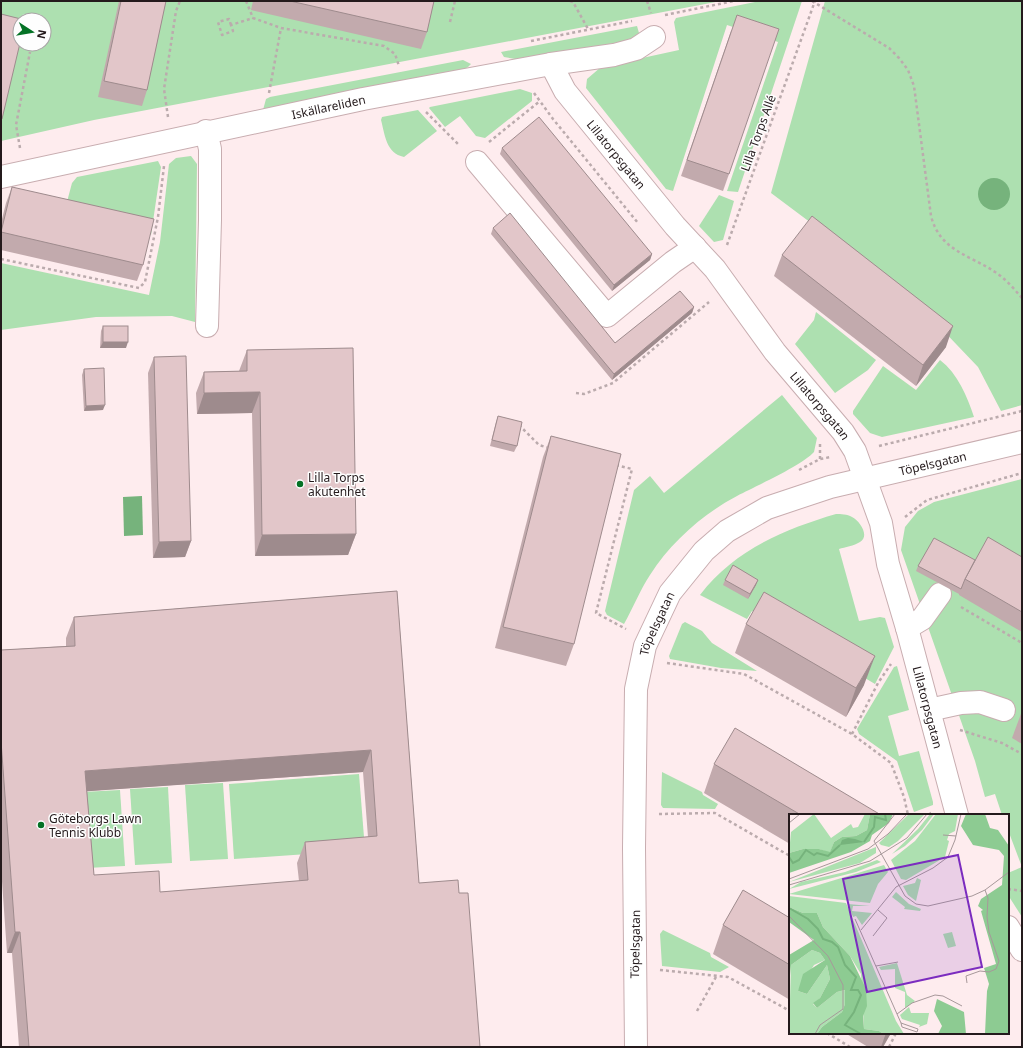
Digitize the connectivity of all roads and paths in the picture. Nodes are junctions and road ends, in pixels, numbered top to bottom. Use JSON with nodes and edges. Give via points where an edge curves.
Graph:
{"nodes":[{"id":1,"x":180,"y":1,"type":"edge"},
{"id":2,"x":246,"y":1,"type":"edge"},
{"id":3,"x":455,"y":1,"type":"edge"},
{"id":4,"x":570,"y":1,"type":"edge"},
{"id":5,"x":647,"y":1,"type":"edge"},
{"id":6,"x":814,"y":1,"type":"edge"},
{"id":7,"x":253,"y":18,"type":"junction"},
{"id":8,"x":450,"y":22,"type":"dead end"},
{"id":9,"x":231,"y":25,"type":"junction"},
{"id":10,"x":653,"y":27,"type":"joint"},
{"id":11,"x":281,"y":28,"type":"junction"},
{"id":12,"x":588,"y":28,"type":"dead end"},
{"id":13,"x":30,"y":52,"type":"dead end"},
{"id":14,"x":552,"y":64,"type":"junction"},
{"id":15,"x":399,"y":66,"type":"dead end"},
{"id":16,"x":529,"y":90,"type":"dead end"},
{"id":17,"x":269,"y":93,"type":"dead end"},
{"id":18,"x":540,"y":101,"type":"junction"},
{"id":19,"x":425,"y":110,"type":"dead end"},
{"id":20,"x":206,"y":131,"type":"junction"},
{"id":21,"x":171,"y":141,"type":"junction"},
{"id":22,"x":475,"y":159,"type":"junction"},
{"id":23,"x":164,"y":165,"type":"dead end"},
{"id":24,"x":24,"y":173,"type":"junction"},
{"id":25,"x":1,"y":177,"type":"edge"},
{"id":26,"x":640,"y":225,"type":"dead end"},
{"id":27,"x":695,"y":247,"type":"junction"},
{"id":28,"x":1,"y":259,"type":"edge"},
{"id":29,"x":715,"y":269,"type":"junction"},
{"id":30,"x":704,"y":296,"type":"dead end"},
{"id":31,"x":1022,"y":298,"type":"edge"},
{"id":32,"x":207,"y":326,"type":"dead end"},
{"id":33,"x":576,"y":393,"type":"dead end"},
{"id":34,"x":1022,"y":411,"type":"edge"},
{"id":35,"x":514,"y":424,"type":"edge"},
{"id":36,"x":819,"y":437,"type":"dead end"},
{"id":37,"x":1022,"y":442,"type":"edge"},
{"id":38,"x":553,"y":448,"type":"edge"},
{"id":39,"x":856,"y":451,"type":"junction"},
{"id":40,"x":610,"y":463,"type":"edge"},
{"id":41,"x":1022,"y":474,"type":"edge"},
{"id":42,"x":866,"y":479,"type":"junction"},
{"id":43,"x":881,"y":523,"type":"junction"},
{"id":44,"x":940,"y":594,"type":"dead end"},
{"id":45,"x":960,"y":607,"type":"dead end"},
{"id":46,"x":908,"y":628,"type":"junction"},
{"id":47,"x":628,"y":630,"type":"dead end"},
{"id":48,"x":1022,"y":642,"type":"edge"},
{"id":49,"x":913,"y":649,"type":"junction"},
{"id":50,"x":666,"y":663,"type":"dead end"},
{"id":51,"x":1004,"y":710,"type":"dead end"},
{"id":52,"x":932,"y":720,"type":"junction"},
{"id":53,"x":852,"y":734,"type":"junction"},
{"id":54,"x":1022,"y":754,"type":"edge"},
{"id":55,"x":655,"y":814,"type":"dead end"},
{"id":56,"x":908,"y":814,"type":"edge"},
{"id":57,"x":957,"y":814,"type":"edge"},
{"id":58,"x":789,"y":855,"type":"edge"},
{"id":59,"x":1009,"y":889,"type":"edge"},
{"id":60,"x":1022,"y":891,"type":"edge"},
{"id":61,"x":1009,"y":929,"type":"edge"},
{"id":62,"x":1022,"y":950,"type":"edge"},
{"id":63,"x":654,"y":970,"type":"dead end"},
{"id":64,"x":717,"y":975,"type":"junction"},
{"id":65,"x":789,"y":1010,"type":"edge"},
{"id":66,"x":697,"y":1011,"type":"dead end"},
{"id":67,"x":829,"y":1034,"type":"edge"},
{"id":68,"x":896,"y":1034,"type":"edge"},
{"id":69,"x":636,"y":1047,"type":"edge"},
{"id":70,"x":850,"y":1047,"type":"edge"},
{"id":71,"x":889,"y":1047,"type":"edge"}],
"edges":[{"from":1,"to":21,"type":"path","via":[[164,89]]},
{"from":2,"to":7,"type":"path"},
{"from":3,"to":8,"type":"path"},
{"from":4,"to":12,"type":"path"},
{"from":5,"to":10,"type":"path"},
{"from":6,"to":29,"type":"path","name":"Lilla Torps Allé","via":[[724,255]]},
{"from":6,"to":31,"type":"path","via":[[889,48],[904,64],[914,86],[931,216],[935,228],[952,247],[967,258],[999,274]]},
{"from":7,"to":9,"type":"path"},
{"from":7,"to":11,"type":"path"},
{"from":9,"to":9,"type":"path","via":[[233,31],[222,35],[218,22],[229,18]]},
{"from":10,"to":14,"type":"street","name":"Iskällareliden","via":[[636,49]]},
{"from":11,"to":15,"type":"path","via":[[384,46],[395,54]]},
{"from":11,"to":17,"type":"path"},
{"from":13,"to":24,"type":"path","via":[[16,125]]},
{"from":14,"to":20,"type":"street","name":"Iskällareliden","via":[[364,98]]},
{"from":14,"to":27,"type":"street","name":"Lillatorpsgatan","via":[[565,91]]},
{"from":16,"to":18,"type":"path"},
{"from":18,"to":22,"type":"path"},
{"from":18,"to":26,"type":"path"},
{"from":19,"to":22,"type":"path"},
{"from":20,"to":21,"type":"street","name":"Iskällareliden"},
{"from":20,"to":32,"type":"street","via":[[210,149]]},
{"from":21,"to":24,"type":"street","name":"Iskällareliden"},
{"from":22,"to":27,"type":"street","via":[[608,316]]},
{"from":23,"to":28,"type":"path","via":[[158,217],[145,282],[139,288]]},
{"from":24,"to":25,"type":"street","name":"Iskällareliden"},
{"from":27,"to":29,"type":"street","name":"Lillatorpsgatan"},
{"from":29,"to":39,"type":"street","name":"Lillatorpsgatan","via":[[775,352]]},
{"from":30,"to":33,"type":"path","via":[[710,303],[613,383],[584,394]]},
{"from":34,"to":39,"type":"path"},
{"from":35,"to":38,"type":"path","via":[[521,426],[539,445]]},
{"from":36,"to":39,"type":"path","via":[[820,459]]},
{"from":37,"to":42,"type":"street","name":"Töpelsgatan"},
{"from":39,"to":42,"type":"street","name":"Lillatorpsgatan"},
{"from":40,"to":47,"type":"path","via":[[632,469],[596,613]]},
{"from":41,"to":43,"type":"path","via":[[927,500],[902,521]]},
{"from":42,"to":43,"type":"street","name":"Lillatorpsgatan"},
{"from":42,"to":69,"type":"street","name":"Töpelsgatan","via":[[830,487],[767,508],[727,531],[704,552],[670,593],[646,646],[636,689],[635,713]]},
{"from":43,"to":46,"type":"street","name":"Lillatorpsgatan","via":[[888,564]]},
{"from":44,"to":46,"type":"street","via":[[922,619]]},
{"from":45,"to":48,"type":"path"},
{"from":46,"to":49,"type":"street","name":"Lillatorpsgatan"},
{"from":49,"to":52,"type":"street","name":"Lillatorpsgatan"},
{"from":49,"to":53,"type":"path","via":[[894,660],[878,683]]},
{"from":50,"to":53,"type":"path","via":[[744,674]]},
{"from":51,"to":52,"type":"street","via":[[980,702],[960,703]]},
{"from":52,"to":54,"type":"path","via":[[1002,743]]},
{"from":52,"to":57,"type":"street","name":"Lillatorpsgatan"},
{"from":53,"to":56,"type":"path","via":[[891,763]]},
{"from":55,"to":58,"type":"path","via":[[715,813]]},
{"from":59,"to":60,"type":"path"},
{"from":61,"to":62,"type":"street"},
{"from":63,"to":64,"type":"path"},
{"from":64,"to":65,"type":"path","via":[[737,980]]},
{"from":64,"to":66,"type":"path"},
{"from":67,"to":70,"type":"path"},
{"from":68,"to":71,"type":"path"}]}
